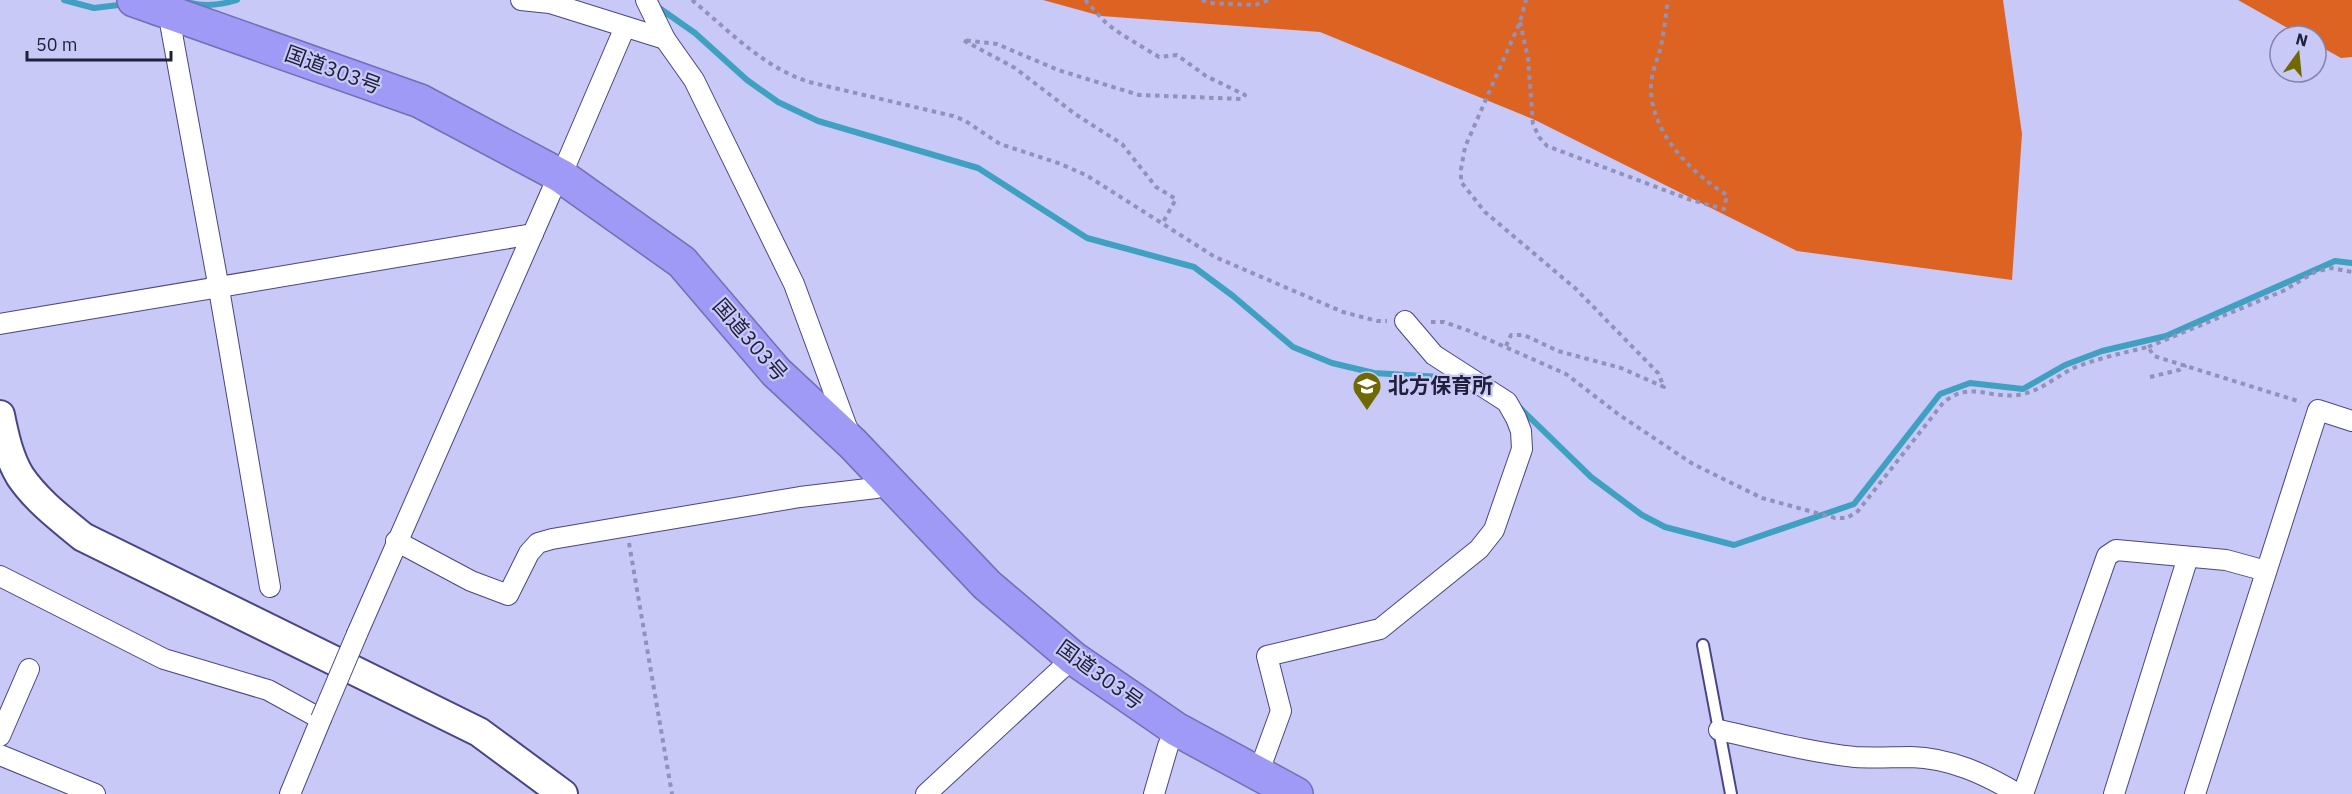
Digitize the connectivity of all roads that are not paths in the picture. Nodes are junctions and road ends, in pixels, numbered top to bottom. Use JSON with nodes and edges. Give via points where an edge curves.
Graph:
{"nodes":[{"id":1,"x":134,"y":0,"type":"edge"},
{"id":2,"x":521,"y":0,"type":"edge"},
{"id":3,"x":646,"y":0,"type":"edge"},
{"id":4,"x":176,"y":13,"type":"junction"},
{"id":5,"x":625,"y":27,"type":"junction"},
{"id":6,"x":665,"y":39,"type":"junction"},
{"id":7,"x":561,"y":176,"type":"junction"},
{"id":8,"x":533,"y":234,"type":"junction"},
{"id":9,"x":219,"y":289,"type":"junction"},
{"id":10,"x":1405,"y":321,"type":"road end"},
{"id":11,"x":0,"y":324,"type":"edge"},
{"id":12,"x":0,"y":415,"type":"edge"},
{"id":13,"x":2352,"y":421,"type":"edge"},
{"id":14,"x":853,"y":444,"type":"junction"},
{"id":15,"x":887,"y":480,"type":"junction"},
{"id":16,"x":396,"y":542,"type":"junction"},
{"id":17,"x":2188,"y":557,"type":"junction"},
{"id":18,"x":2266,"y":571,"type":"junction"},
{"id":19,"x":0,"y":576,"type":"edge"},
{"id":20,"x":270,"y":587,"type":"dead end"},
{"id":21,"x":1703,"y":645,"type":"dead end"},
{"id":22,"x":1073,"y":658,"type":"junction"},
{"id":23,"x":29,"y":669,"type":"dead end"},
{"id":24,"x":321,"y":719,"type":"junction"},
{"id":25,"x":1176,"y":729,"type":"junction"},
{"id":26,"x":1719,"y":730,"type":"junction"},
{"id":27,"x":0,"y":736,"type":"edge"},
{"id":28,"x":0,"y":755,"type":"edge"},
{"id":29,"x":1258,"y":774,"type":"junction"},
{"id":30,"x":95,"y":794,"type":"edge"},
{"id":31,"x":290,"y":794,"type":"edge"},
{"id":32,"x":563,"y":794,"type":"edge"},
{"id":33,"x":926,"y":794,"type":"edge"},
{"id":34,"x":1154,"y":794,"type":"edge"},
{"id":35,"x":1296,"y":794,"type":"edge"},
{"id":36,"x":1731,"y":794,"type":"edge"},
{"id":37,"x":2018,"y":794,"type":"edge"},
{"id":38,"x":2023,"y":794,"type":"edge"},
{"id":39,"x":2114,"y":794,"type":"edge"},
{"id":40,"x":2195,"y":794,"type":"edge"}],
"edges":[{"from":1,"to":4,"type":"highway","name":"国道303号"},
{"from":2,"to":5,"type":"street","via":[[550,3]]},
{"from":3,"to":6,"type":"street"},
{"from":4,"to":7,"type":"highway","name":"国道303号","via":[[420,101]]},
{"from":4,"to":9,"type":"street","via":[[171,28]]},
{"from":5,"to":6,"type":"street"},
{"from":5,"to":7,"type":"street"},
{"from":6,"to":14,"type":"street","via":[[694,81],[794,284]]},
{"from":7,"to":8,"type":"street"},
{"from":7,"to":14,"type":"highway","name":"国道303号","via":[[682,262],[776,372]]},
{"from":8,"to":9,"type":"street"},
{"from":8,"to":16,"type":"street"},
{"from":9,"to":11,"type":"street"},
{"from":9,"to":20,"type":"street"},
{"from":10,"to":29,"type":"street","via":[[1434,355],[1507,402],[1521,431],[1522,448],[1516,467],[1494,530],[1479,549],[1380,629],[1267,656],[1281,711]]},
{"from":12,"to":32,"type":"street","via":[[4,438],[20,475],[46,506],[83,537],[479,732]]},
{"from":13,"to":18,"type":"street","via":[[2318,410]]},
{"from":14,"to":15,"type":"highway","name":"国道303号"},
{"from":15,"to":16,"type":"street","via":[[876,488],[800,497],[538,543],[508,595],[471,581]]},
{"from":15,"to":22,"type":"highway","name":"国道303号","via":[[987,585]]},
{"from":16,"to":24,"type":"street","bridge":true},
{"from":17,"to":18,"type":"street","via":[[2226,560]]},
{"from":17,"to":38,"type":"street","via":[[2116,550],[2107,556]]},
{"from":17,"to":39,"type":"street"},
{"from":18,"to":40,"type":"street"},
{"from":19,"to":24,"type":"street","via":[[164,659],[268,690]]},
{"from":21,"to":26,"type":"lane"},
{"from":22,"to":25,"type":"highway","name":"国道303号"},
{"from":22,"to":33,"type":"street"},
{"from":23,"to":27,"type":"street"},
{"from":24,"to":31,"type":"street"},
{"from":25,"to":29,"type":"highway","name":"国道303号"},
{"from":25,"to":34,"type":"street"},
{"from":26,"to":36,"type":"lane"},
{"from":26,"to":37,"type":"street","via":[[1855,757],[1913,757],[1949,762],[1974,770]]},
{"from":28,"to":30,"type":"street"},
{"from":29,"to":35,"type":"highway","name":"国道303号"}]}
